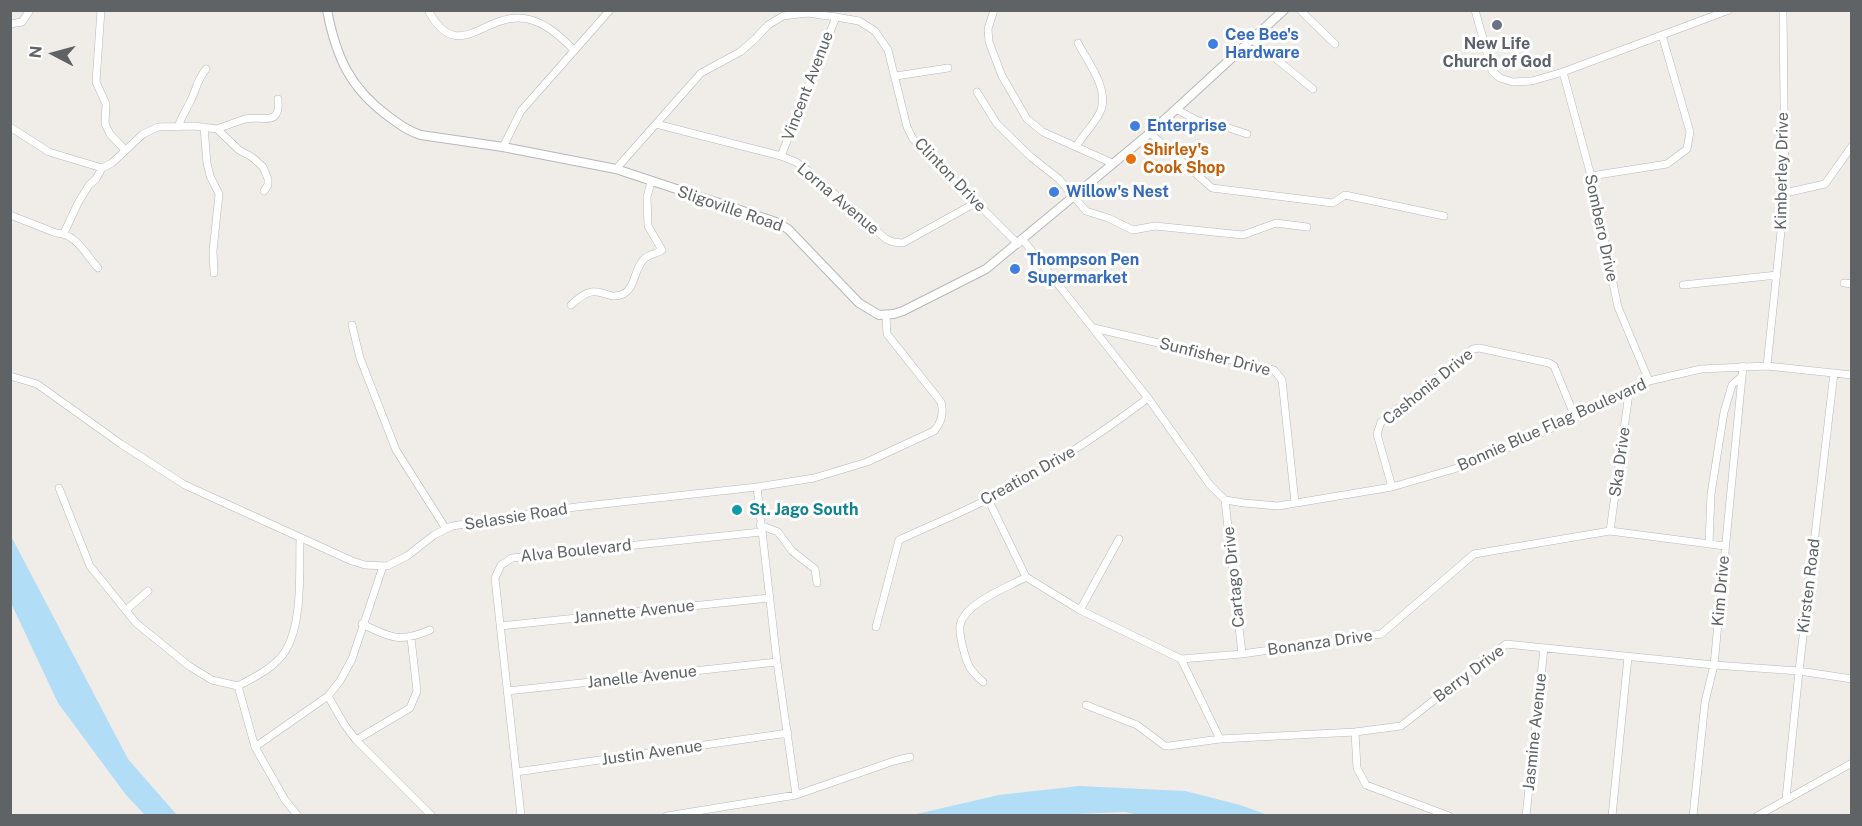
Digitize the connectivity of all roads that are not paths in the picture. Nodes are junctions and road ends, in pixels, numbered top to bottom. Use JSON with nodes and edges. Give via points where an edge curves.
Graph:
{"nodes":[{"id":1,"x":30,"y":10,"type":"edge"},
{"id":2,"x":101,"y":10,"type":"edge"},
{"id":3,"x":327,"y":10,"type":"edge"},
{"id":4,"x":429,"y":10,"type":"edge"},
{"id":5,"x":610,"y":10,"type":"edge"},
{"id":6,"x":994,"y":10,"type":"edge"},
{"id":7,"x":1284,"y":10,"type":"edge"},
{"id":8,"x":1300,"y":10,"type":"edge"},
{"id":9,"x":1475,"y":10,"type":"edge"},
{"id":10,"x":1729,"y":10,"type":"edge"},
{"id":11,"x":1783,"y":10,"type":"edge"},
{"id":12,"x":836,"y":16,"type":"junction"},
{"id":13,"x":10,"y":24,"type":"edge"},
{"id":14,"x":1662,"y":35,"type":"junction"},
{"id":15,"x":1253,"y":40,"type":"junction"},
{"id":16,"x":1078,"y":43,"type":"dead end"},
{"id":17,"x":1335,"y":44,"type":"dead end"},
{"id":18,"x":574,"y":50,"type":"junction"},
{"id":19,"x":948,"y":68,"type":"dead end"},
{"id":20,"x":206,"y":69,"type":"dead end"},
{"id":21,"x":1563,"y":72,"type":"junction"},
{"id":22,"x":896,"y":76,"type":"junction"},
{"id":23,"x":1313,"y":89,"type":"dead end"},
{"id":24,"x":977,"y":92,"type":"dead end"},
{"id":25,"x":278,"y":99,"type":"dead end"},
{"id":26,"x":1176,"y":109,"type":"junction"},
{"id":27,"x":656,"y":124,"type":"junction"},
{"id":28,"x":10,"y":127,"type":"edge"},
{"id":29,"x":178,"y":127,"type":"junction"},
{"id":30,"x":204,"y":127,"type":"junction"},
{"id":31,"x":217,"y":129,"type":"junction"},
{"id":32,"x":1150,"y":133,"type":"junction"},
{"id":33,"x":1247,"y":134,"type":"dead end"},
{"id":34,"x":1077,"y":145,"type":"junction"},
{"id":35,"x":1851,"y":146,"type":"edge"},
{"id":36,"x":503,"y":147,"type":"junction"},
{"id":37,"x":125,"y":150,"type":"junction"},
{"id":38,"x":781,"y":156,"type":"junction"},
{"id":39,"x":1112,"y":163,"type":"junction"},
{"id":40,"x":102,"y":168,"type":"junction"},
{"id":41,"x":616,"y":170,"type":"junction"},
{"id":42,"x":1591,"y":176,"type":"junction"},
{"id":43,"x":651,"y":182,"type":"junction"},
{"id":44,"x":264,"y":190,"type":"dead end"},
{"id":45,"x":1785,"y":193,"type":"junction"},
{"id":46,"x":1074,"y":196,"type":"junction"},
{"id":47,"x":977,"y":202,"type":"junction"},
{"id":48,"x":10,"y":215,"type":"edge"},
{"id":49,"x":1444,"y":216,"type":"dead end"},
{"id":50,"x":1307,"y":227,"type":"dead end"},
{"id":51,"x":64,"y":233,"type":"junction"},
{"id":52,"x":1020,"y":242,"type":"junction"},
{"id":53,"x":98,"y":268,"type":"dead end"},
{"id":54,"x":214,"y":273,"type":"dead end"},
{"id":55,"x":1777,"y":275,"type":"junction"},
{"id":56,"x":1683,"y":285,"type":"dead end"},
{"id":57,"x":571,"y":305,"type":"dead end"},
{"id":58,"x":886,"y":315,"type":"junction"},
{"id":59,"x":351,"y":324,"type":"dead end"},
{"id":60,"x":1093,"y":328,"type":"junction"},
{"id":61,"x":1743,"y":366,"type":"junction"},
{"id":62,"x":1767,"y":366,"type":"junction"},
{"id":63,"x":1834,"y":373,"type":"junction"},
{"id":64,"x":1851,"y":375,"type":"edge"},
{"id":65,"x":10,"y":376,"type":"edge"},
{"id":66,"x":1741,"y":377,"type":"junction"},
{"id":67,"x":1649,"y":381,"type":"junction"},
{"id":68,"x":1629,"y":393,"type":"junction"},
{"id":69,"x":1148,"y":398,"type":"junction"},
{"id":70,"x":1575,"y":417,"type":"junction"},
{"id":71,"x":757,"y":487,"type":"junction"},
{"id":72,"x":1392,"y":487,"type":"junction"},
{"id":73,"x":59,"y":488,"type":"dead end"},
{"id":74,"x":988,"y":499,"type":"junction"},
{"id":75,"x":1225,"y":500,"type":"junction"},
{"id":76,"x":1295,"y":503,"type":"junction"},
{"id":77,"x":761,"y":528,"type":"junction"},
{"id":78,"x":446,"y":529,"type":"junction"},
{"id":79,"x":1610,"y":531,"type":"junction"},
{"id":80,"x":300,"y":538,"type":"junction"},
{"id":81,"x":1119,"y":540,"type":"dead end"},
{"id":82,"x":1709,"y":544,"type":"junction"},
{"id":83,"x":1725,"y":546,"type":"junction"},
{"id":84,"x":383,"y":566,"type":"junction"},
{"id":85,"x":1026,"y":577,"type":"junction"},
{"id":86,"x":817,"y":583,"type":"dead end"},
{"id":87,"x":148,"y":591,"type":"dead end"},
{"id":88,"x":769,"y":598,"type":"junction"},
{"id":89,"x":126,"y":610,"type":"junction"},
{"id":90,"x":1080,"y":610,"type":"junction"},
{"id":91,"x":362,"y":624,"type":"junction"},
{"id":92,"x":500,"y":626,"type":"junction"},
{"id":93,"x":876,"y":627,"type":"dead end"},
{"id":94,"x":430,"y":630,"type":"dead end"},
{"id":95,"x":411,"y":638,"type":"junction"},
{"id":96,"x":1544,"y":648,"type":"junction"},
{"id":97,"x":1242,"y":654,"type":"junction"},
{"id":98,"x":1629,"y":657,"type":"junction"},
{"id":99,"x":1181,"y":659,"type":"junction"},
{"id":100,"x":777,"y":662,"type":"junction"},
{"id":101,"x":1714,"y":665,"type":"junction"},
{"id":102,"x":1799,"y":671,"type":"junction"},
{"id":103,"x":1851,"y":679,"type":"edge"},
{"id":104,"x":983,"y":682,"type":"dead end"},
{"id":105,"x":238,"y":686,"type":"junction"},
{"id":106,"x":507,"y":691,"type":"junction"},
{"id":107,"x":328,"y":696,"type":"junction"},
{"id":108,"x":1086,"y":705,"type":"dead end"},
{"id":109,"x":1355,"y":732,"type":"junction"},
{"id":110,"x":788,"y":733,"type":"junction"},
{"id":111,"x":1220,"y":739,"type":"junction"},
{"id":112,"x":356,"y":741,"type":"junction"},
{"id":113,"x":255,"y":747,"type":"junction"},
{"id":114,"x":910,"y":757,"type":"dead end"},
{"id":115,"x":1851,"y":763,"type":"edge"},
{"id":116,"x":516,"y":772,"type":"junction"},
{"id":117,"x":796,"y":795,"type":"junction"},
{"id":118,"x":1786,"y":799,"type":"junction"},
{"id":119,"x":298,"y":816,"type":"edge"},
{"id":120,"x":432,"y":816,"type":"edge"},
{"id":121,"x":521,"y":816,"type":"edge"},
{"id":122,"x":667,"y":816,"type":"edge"},
{"id":123,"x":1449,"y":816,"type":"edge"},
{"id":124,"x":1526,"y":816,"type":"edge"},
{"id":125,"x":1612,"y":816,"type":"edge"},
{"id":126,"x":1693,"y":816,"type":"edge"},
{"id":127,"x":1757,"y":816,"type":"edge"}],
"edges":[{"from":1,"to":13,"type":"street","via":[[22,22]]},
{"from":2,"to":37,"type":"street","via":[[96,82],[106,104],[105,124]]},
{"from":3,"to":36,"type":"street","name":"Sligoville Road","via":[[332,37],[346,72],[380,110],[421,135]]},
{"from":4,"to":18,"type":"street","via":[[437,26],[459,36],[500,21],[518,18],[538,22],[555,31]]},
{"from":5,"to":18,"type":"street"},
{"from":6,"to":34,"type":"street","via":[[989,42],[1016,102],[1027,119],[1043,132]]},
{"from":7,"to":15,"type":"street"},
{"from":8,"to":17,"type":"street"},
{"from":9,"to":21,"type":"street","via":[[1492,71],[1500,78],[1532,81]]},
{"from":10,"to":14,"type":"street"},
{"from":11,"to":45,"type":"street","name":"Kimberley Drive"},
{"from":12,"to":22,"type":"street","name":"Clinton Drive","via":[[859,21],[875,31],[888,50]]},
{"from":12,"to":27,"type":"street","name":"Clinton Drive","via":[[783,16],[740,52],[701,73]]},
{"from":12,"to":38,"type":"street","name":"Vincent Avenue"},
{"from":14,"to":21,"type":"street"},
{"from":14,"to":42,"type":"street","via":[[1690,132],[1688,149],[1667,164]]},
{"from":15,"to":23,"type":"street"},
{"from":15,"to":26,"type":"street"},
{"from":16,"to":34,"type":"street","via":[[1097,78],[1102,103]]},
{"from":18,"to":36,"type":"street","via":[[521,111]]},
{"from":19,"to":22,"type":"street"},
{"from":20,"to":29,"type":"street"},
{"from":21,"to":42,"type":"street","name":"Sombero Drive"},
{"from":22,"to":47,"type":"street","name":"Clinton Drive","via":[[913,139]]},
{"from":24,"to":46,"type":"street","via":[[997,124]]},
{"from":25,"to":31,"type":"street","via":[[274,117],[244,120]]},
{"from":26,"to":32,"type":"street"},
{"from":26,"to":33,"type":"street","via":[[1198,121]]},
{"from":27,"to":38,"type":"street","name":"Lorna Avenue"},
{"from":27,"to":41,"type":"street","name":"Clinton Drive"},
{"from":28,"to":40,"type":"street","via":[[49,152]]},
{"from":29,"to":30,"type":"street"},
{"from":29,"to":37,"type":"street","via":[[150,130]]},
{"from":30,"to":31,"type":"street"},
{"from":30,"to":54,"type":"street","via":[[207,163],[219,194]]},
{"from":31,"to":44,"type":"street","via":[[263,168],[268,179]]},
{"from":32,"to":39,"type":"street"},
{"from":32,"to":49,"type":"street","via":[[1212,188],[1333,203],[1345,195]]},
{"from":34,"to":39,"type":"street"},
{"from":35,"to":45,"type":"street","via":[[1826,184]]},
{"from":36,"to":41,"type":"street","name":"Sligoville Road"},
{"from":37,"to":40,"type":"street"},
{"from":38,"to":47,"type":"street","name":"Lorna Avenue","via":[[807,170],[893,242],[903,243]]},
{"from":39,"to":46,"type":"street"},
{"from":40,"to":51,"type":"street","via":[[78,203]]},
{"from":41,"to":43,"type":"street","name":"Sligoville Road"},
{"from":42,"to":67,"type":"street","name":"Sombero Drive","via":[[1618,307]]},
{"from":43,"to":57,"type":"street","via":[[648,226],[662,250],[644,258],[620,296],[592,291]]},
{"from":43,"to":58,"type":"street","name":"Sligoville Road","via":[[782,225],[858,303]]},
{"from":45,"to":55,"type":"street","name":"Kimberley Drive"},
{"from":46,"to":50,"type":"street","via":[[1086,212],[1133,230],[1155,226],[1243,235],[1276,223]]},
{"from":46,"to":52,"type":"street"},
{"from":47,"to":52,"type":"street","name":"Clinton Drive"},
{"from":48,"to":51,"type":"street"},
{"from":51,"to":53,"type":"street","via":[[85,249]]},
{"from":52,"to":58,"type":"street","via":[[986,270],[903,312]]},
{"from":52,"to":60,"type":"street"},
{"from":55,"to":56,"type":"street"},
{"from":55,"to":62,"type":"street","name":"Kimberley Drive"},
{"from":58,"to":71,"type":"street","name":"Selassie Road","via":[[887,334],[941,402],[938,427],[840,471]]},
{"from":59,"to":78,"type":"street","via":[[396,450]]},
{"from":60,"to":69,"type":"street"},
{"from":60,"to":76,"type":"street","name":"Sunfisher Drive","via":[[1274,369],[1282,380]]},
{"from":61,"to":62,"type":"street","name":"Bonnie Blue Flag Boulevard"},
{"from":61,"to":66,"type":"street","name":"Kim Drive"},
{"from":61,"to":67,"type":"street","name":"Bonnie Blue Flag Boulevard","via":[[1701,369]]},
{"from":62,"to":63,"type":"street","name":"Bonnie Blue Flag Boulevard"},
{"from":63,"to":64,"type":"street","name":"Bonnie Blue Flag Boulevard"},
{"from":63,"to":102,"type":"street","name":"Kirsten Road"},
{"from":65,"to":80,"type":"street","via":[[37,384],[167,475]]},
{"from":66,"to":82,"type":"street","via":[[1732,385],[1724,412],[1711,494]]},
{"from":66,"to":83,"type":"street","name":"Kim Drive"},
{"from":67,"to":68,"type":"street","name":"Bonnie Blue Flag Boulevard"},
{"from":68,"to":70,"type":"street","name":"Bonnie Blue Flag Boulevard"},
{"from":68,"to":79,"type":"street","name":"Ska Drive"},
{"from":69,"to":74,"type":"street","name":"Creation Drive","via":[[1101,434]]},
{"from":69,"to":75,"type":"street"},
{"from":70,"to":72,"type":"street","name":"Bonnie Blue Flag Boulevard","via":[[1454,469]]},
{"from":70,"to":72,"type":"street","name":"Cashonia Drive","via":[[1554,366],[1473,349],[1381,422],[1377,434]]},
{"from":71,"to":77,"type":"street"},
{"from":71,"to":78,"type":"street","name":"Selassie Road","via":[[564,509]]},
{"from":72,"to":76,"type":"street","name":"Bonnie Blue Flag Boulevard"},
{"from":73,"to":89,"type":"street","via":[[90,566]]},
{"from":74,"to":85,"type":"street"},
{"from":74,"to":93,"type":"street","name":"Creation Drive","via":[[899,540]]},
{"from":75,"to":76,"type":"street","name":"Bonnie Blue Flag Boulevard","via":[[1278,506]]},
{"from":75,"to":97,"type":"street","name":"Cartago Drive"},
{"from":77,"to":86,"type":"street","via":[[778,532],[792,552],[815,568]]},
{"from":77,"to":88,"type":"street"},
{"from":77,"to":92,"type":"street","name":"Alva Boulevard","via":[[512,558],[501,565],[495,578]]},
{"from":78,"to":84,"type":"street","name":"Selassie Road","via":[[406,556]]},
{"from":79,"to":82,"type":"street","name":"Bonanza Drive"},
{"from":79,"to":97,"type":"street","name":"Bonanza Drive","via":[[1474,554],[1381,634]]},
{"from":80,"to":84,"type":"street","via":[[352,561]]},
{"from":80,"to":105,"type":"street","via":[[297,620],[286,650],[265,671]]},
{"from":81,"to":90,"type":"street"},
{"from":82,"to":83,"type":"street","name":"Bonanza Drive"},
{"from":83,"to":101,"type":"street","name":"Kim Drive"},
{"from":84,"to":91,"type":"street"},
{"from":85,"to":90,"type":"street"},
{"from":85,"to":104,"type":"street","via":[[965,614],[960,634],[969,669]]},
{"from":87,"to":89,"type":"street"},
{"from":88,"to":92,"type":"street","name":"Jannette Avenue"},
{"from":88,"to":100,"type":"street"},
{"from":89,"to":105,"type":"street","via":[[189,666],[212,680]]},
{"from":90,"to":99,"type":"street"},
{"from":91,"to":95,"type":"street","via":[[395,638]]},
{"from":91,"to":107,"type":"street","via":[[352,659]]},
{"from":92,"to":106,"type":"street","name":"Alva Boulevard"},
{"from":94,"to":95,"type":"street"},
{"from":95,"to":112,"type":"street","via":[[417,691],[410,708]]},
{"from":96,"to":98,"type":"street","name":"Berry Drive"},
{"from":96,"to":109,"type":"street","name":"Berry Drive","via":[[1506,644],[1401,726]]},
{"from":96,"to":124,"type":"street","name":"Jasmine Avenue"},
{"from":97,"to":99,"type":"street","name":"Bonanza Drive"},
{"from":98,"to":101,"type":"street","name":"Berry Drive"},
{"from":98,"to":125,"type":"street"},
{"from":99,"to":111,"type":"street"},
{"from":100,"to":106,"type":"street","name":"Janelle Avenue"},
{"from":100,"to":110,"type":"street"},
{"from":101,"to":102,"type":"street","name":"Berry Drive"},
{"from":101,"to":126,"type":"street","name":"Kim Drive","via":[[1705,702]]},
{"from":102,"to":103,"type":"street","name":"Berry Drive"},
{"from":102,"to":118,"type":"street","name":"Kirsten Road"},
{"from":105,"to":113,"type":"street"},
{"from":106,"to":116,"type":"street","name":"Alva Boulevard"},
{"from":107,"to":112,"type":"street"},
{"from":107,"to":113,"type":"street"},
{"from":108,"to":111,"type":"street","name":"Berry Drive","via":[[1137,725],[1165,746]]},
{"from":109,"to":111,"type":"street","name":"Berry Drive"},
{"from":109,"to":123,"type":"street","via":[[1357,768],[1366,785]]},
{"from":110,"to":116,"type":"street","name":"Justin Avenue"},
{"from":110,"to":117,"type":"street"},
{"from":112,"to":120,"type":"street"},
{"from":113,"to":119,"type":"street"},
{"from":114,"to":117,"type":"street"},
{"from":115,"to":118,"type":"street"},
{"from":116,"to":121,"type":"street","name":"Alva Boulevard"},
{"from":117,"to":122,"type":"street"},
{"from":118,"to":127,"type":"street"}]}
